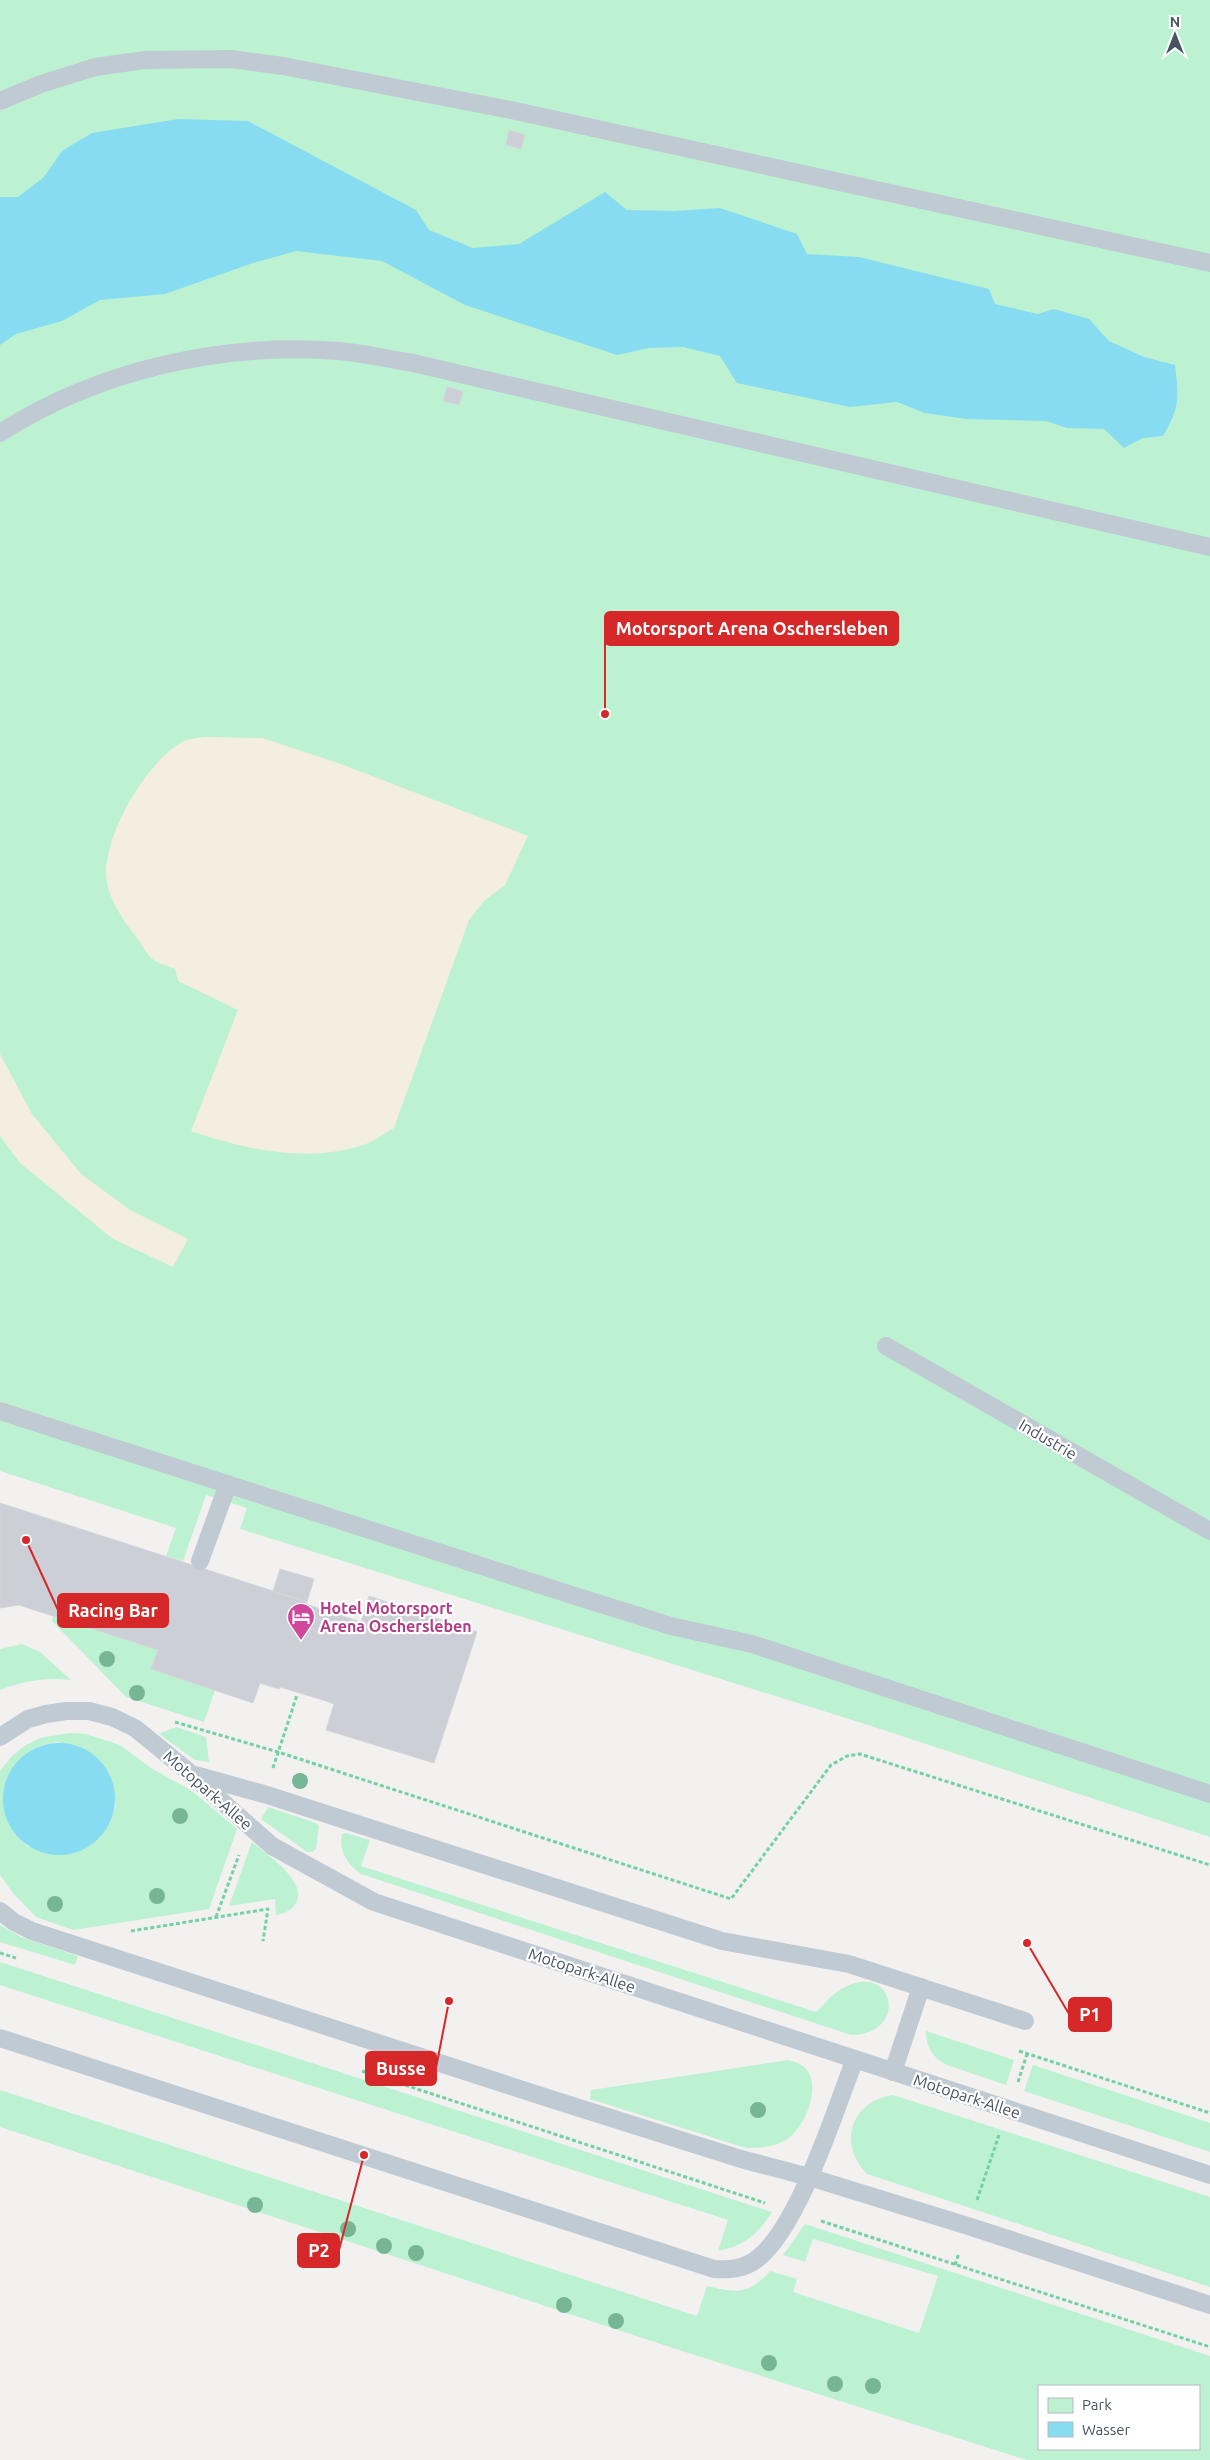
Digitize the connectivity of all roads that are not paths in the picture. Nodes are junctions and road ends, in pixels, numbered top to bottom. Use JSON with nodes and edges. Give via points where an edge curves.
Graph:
{"nodes":[{"id":1,"x":0,"y":101,"type":"edge"},
{"id":2,"x":1210,"y":263,"type":"edge"},
{"id":3,"x":0,"y":434,"type":"edge"},
{"id":4,"x":1210,"y":547,"type":"edge"},
{"id":5,"x":886,"y":1346,"type":"dead end"},
{"id":6,"x":0,"y":1410,"type":"edge"},
{"id":7,"x":228,"y":1484,"type":"junction"},
{"id":8,"x":1210,"y":1531,"type":"edge"},
{"id":9,"x":200,"y":1561,"type":"dead end"},
{"id":10,"x":0,"y":1737,"type":"edge"},
{"id":11,"x":190,"y":1773,"type":"junction"},
{"id":12,"x":1210,"y":1794,"type":"edge"},
{"id":13,"x":0,"y":1911,"type":"edge"},
{"id":14,"x":922,"y":1987,"type":"junction"},
{"id":15,"x":1026,"y":2021,"type":"dead end"},
{"id":16,"x":0,"y":2038,"type":"edge"},
{"id":17,"x":855,"y":2059,"type":"junction"},
{"id":18,"x":893,"y":2072,"type":"junction"},
{"id":19,"x":1210,"y":2175,"type":"edge"},
{"id":20,"x":809,"y":2176,"type":"junction"},
{"id":21,"x":1210,"y":2305,"type":"edge"}],
"edges":[{"from":1,"to":2,"type":"lane","via":[[95,67],[145,60],[231,59],[511,110]]},
{"from":3,"to":4,"type":"lane","via":[[92,387],[156,367],[209,356],[269,349],[339,351],[414,364]]},
{"from":5,"to":8,"type":"lane","name":"Industrie"},
{"from":6,"to":7,"type":"lane"},
{"from":7,"to":9,"type":"lane"},
{"from":7,"to":12,"type":"lane","via":[[671,1626],[752,1644]]},
{"from":10,"to":11,"type":"lane","name":"Motopark-Allee","via":[[37,1716],[66,1711],[112,1716],[135,1728]]},
{"from":11,"to":14,"type":"lane","via":[[722,1941],[849,1964]]},
{"from":11,"to":17,"type":"lane","name":"Motopark-Allee","via":[[272,1846],[374,1902]]},
{"from":13,"to":20,"type":"lane","via":[[32,1931],[741,2159]]},
{"from":14,"to":15,"type":"lane"},
{"from":14,"to":18,"type":"lane"},
{"from":16,"to":20,"type":"lane","via":[[714,2268],[741,2268],[757,2260],[776,2240]]},
{"from":17,"to":18,"type":"lane","name":"Motopark-Allee"},
{"from":17,"to":20,"type":"lane"},
{"from":18,"to":19,"type":"lane","name":"Motopark-Allee"},
{"from":20,"to":21,"type":"lane"}]}
